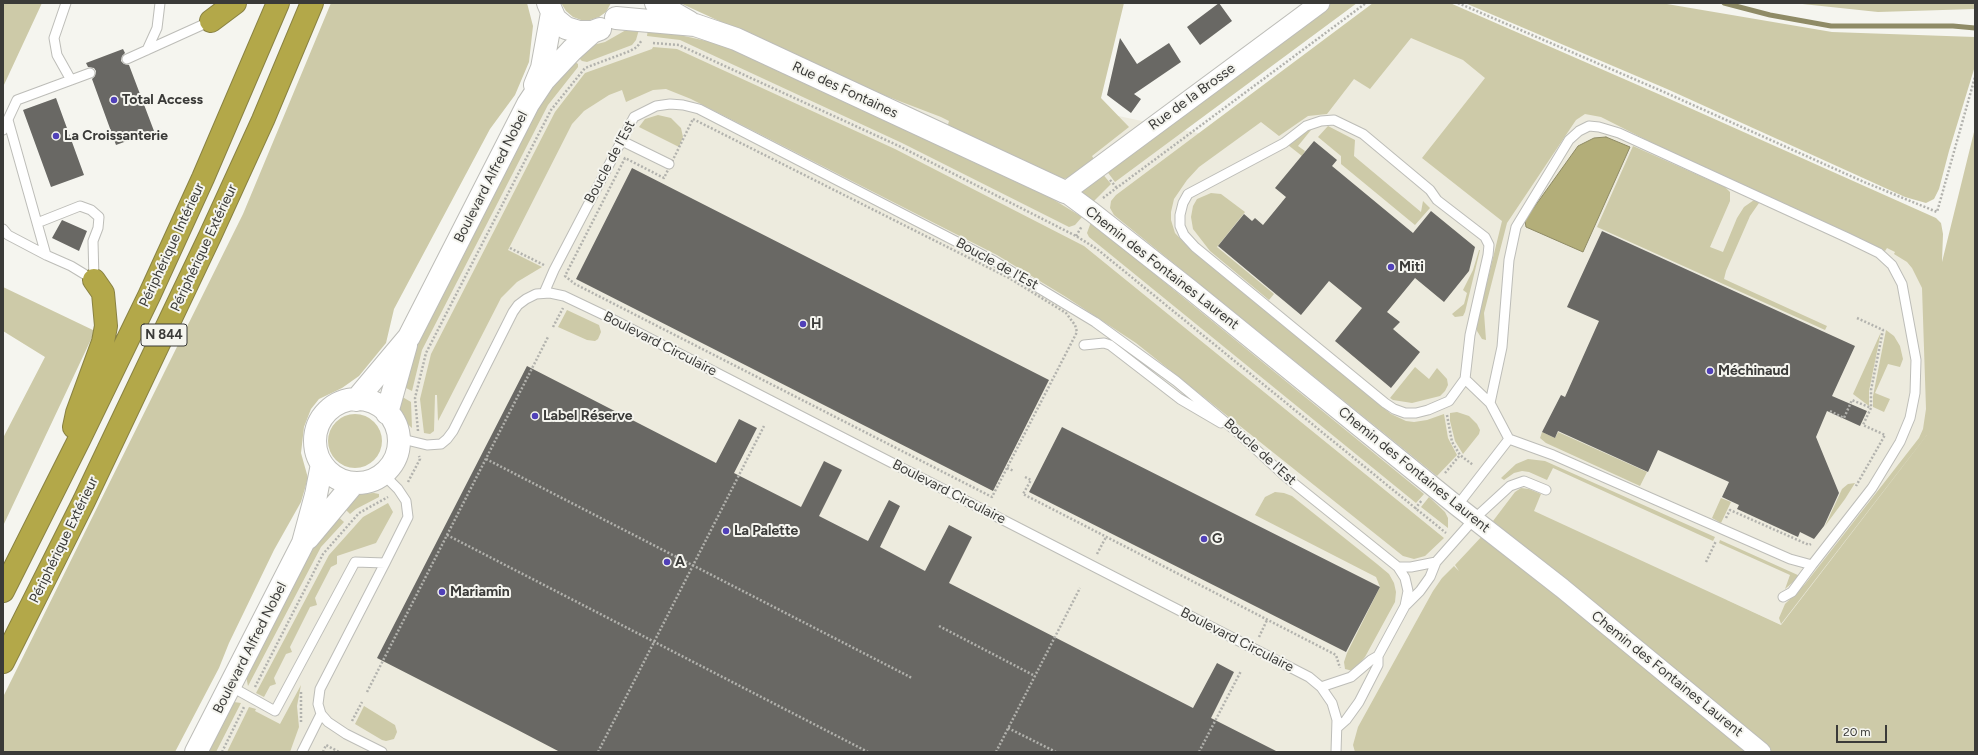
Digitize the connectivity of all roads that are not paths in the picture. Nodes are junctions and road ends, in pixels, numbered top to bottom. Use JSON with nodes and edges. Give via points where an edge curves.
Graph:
{"nodes":[{"id":1,"x":66,"y":3,"type":"edge"},
{"id":2,"x":160,"y":3,"type":"edge"},
{"id":3,"x":235,"y":3,"type":"edge"},
{"id":4,"x":278,"y":3,"type":"edge"},
{"id":5,"x":312,"y":3,"type":"edge"},
{"id":6,"x":656,"y":3,"type":"edge"},
{"id":7,"x":1320,"y":3,"type":"edge"},
{"id":8,"x":550,"y":8,"type":"edge"},
{"id":9,"x":618,"y":10,"type":"edge"},
{"id":10,"x":211,"y":20,"type":"joint"},
{"id":11,"x":695,"y":25,"type":"junction"},
{"id":12,"x":592,"y":32,"type":"junction"},
{"id":13,"x":147,"y":50,"type":"junction"},
{"id":14,"x":127,"y":59,"type":"dead end"},
{"id":15,"x":90,"y":73,"type":"dead end"},
{"id":16,"x":71,"y":80,"type":"junction"},
{"id":17,"x":528,"y":104,"type":"junction"},
{"id":18,"x":8,"y":120,"type":"junction"},
{"id":19,"x":3,"y":130,"type":"edge"},
{"id":20,"x":620,"y":140,"type":"junction"},
{"id":21,"x":669,"y":164,"type":"dead end"},
{"id":22,"x":1065,"y":192,"type":"junction"},
{"id":23,"x":37,"y":223,"type":"junction"},
{"id":24,"x":3,"y":229,"type":"edge"},
{"id":25,"x":46,"y":255,"type":"junction"},
{"id":26,"x":94,"y":280,"type":"junction"},
{"id":27,"x":544,"y":293,"type":"junction"},
{"id":28,"x":409,"y":337,"type":"junction"},
{"id":29,"x":1084,"y":345,"type":"dead end"},
{"id":30,"x":1465,"y":379,"type":"junction"},
{"id":31,"x":356,"y":400,"type":"junction"},
{"id":32,"x":1490,"y":404,"type":"junction"},
{"id":33,"x":387,"y":412,"type":"junction"},
{"id":34,"x":1236,"y":431,"type":"junction"},
{"id":35,"x":1509,"y":439,"type":"junction"},
{"id":36,"x":409,"y":441,"type":"junction"},
{"id":37,"x":322,"y":464,"type":"junction"},
{"id":38,"x":66,"y":466,"type":"junction"},
{"id":39,"x":383,"y":474,"type":"junction"},
{"id":40,"x":354,"y":483,"type":"junction"},
{"id":41,"x":1546,"y":490,"type":"dead end"},
{"id":42,"x":1457,"y":506,"type":"junction"},
{"id":43,"x":1474,"y":519,"type":"junction"},
{"id":44,"x":304,"y":543,"type":"junction"},
{"id":45,"x":1436,"y":562,"type":"junction"},
{"id":46,"x":385,"y":563,"type":"junction"},
{"id":47,"x":1812,"y":565,"type":"junction"},
{"id":48,"x":1398,"y":567,"type":"junction"},
{"id":49,"x":3,"y":591,"type":"edge"},
{"id":50,"x":1783,"y":597,"type":"dead end"},
{"id":51,"x":1406,"y":606,"type":"junction"},
{"id":52,"x":1378,"y":656,"type":"junction"},
{"id":53,"x":3,"y":662,"type":"edge"},
{"id":54,"x":230,"y":686,"type":"junction"},
{"id":55,"x":1321,"y":687,"type":"junction"},
{"id":56,"x":321,"y":714,"type":"junction"},
{"id":57,"x":1337,"y":728,"type":"junction"},
{"id":58,"x":196,"y":752,"type":"edge"},
{"id":59,"x":302,"y":752,"type":"edge"},
{"id":60,"x":382,"y":752,"type":"edge"},
{"id":61,"x":1336,"y":752,"type":"edge"},
{"id":62,"x":1761,"y":752,"type":"edge"}],
"edges":[{"from":1,"to":16,"type":"lane","via":[[54,38],[57,55]]},
{"from":2,"to":13,"type":"lane","via":[[157,28]]},
{"from":3,"to":10,"type":"highway"},
{"from":4,"to":38,"type":"highway","name":"Périphérique Intérieur","number":"N 844","via":[[200,185]]},
{"from":5,"to":53,"type":"highway","name":"Périphérique Extérieur","number":"N 844","via":[[263,120],[210,236],[84,501]]},
{"from":6,"to":11,"type":"main road"},
{"from":7,"to":22,"type":"street","name":"Rue de la Brosse"},
{"from":8,"to":12,"type":"main road","via":[[555,19],[566,28]]},
{"from":8,"to":17,"type":"main road","via":[[542,68]]},
{"from":9,"to":11,"type":"main road","name":"Rue des Fontaines"},
{"from":9,"to":12,"type":"main road","via":[[606,27]]},
{"from":10,"to":13,"type":"lane"},
{"from":11,"to":22,"type":"main road","name":"Rue des Fontaines","via":[[736,40]]},
{"from":12,"to":17,"type":"main road","name":"Boulevard Alfred Nobel","via":[[544,80]]},
{"from":13,"to":14,"type":"lane"},
{"from":15,"to":16,"type":"lane"},
{"from":16,"to":18,"type":"lane","via":[[17,100]]},
{"from":17,"to":28,"type":"main road","name":"Boulevard Alfred Nobel"},
{"from":18,"to":19,"type":"lane"},
{"from":18,"to":23,"type":"lane"},
{"from":20,"to":21,"type":"lane"},
{"from":20,"to":27,"type":"lane","name":"Boucle de l'Est"},
{"from":20,"to":34,"type":"lane","name":"Boucle de l'Est","via":[[634,117],[656,106],[670,104],[699,109],[1028,280],[1101,326],[1176,381]]},
{"from":22,"to":42,"type":"street","name":"Chemin des Fontaines Laurent"},
{"from":23,"to":25,"type":"lane"},
{"from":23,"to":26,"type":"lane","via":[[80,206],[91,210],[99,217],[93,240]]},
{"from":24,"to":25,"type":"lane","via":[[8,235]]},
{"from":25,"to":26,"type":"lane"},
{"from":26,"to":38,"type":"highway","via":[[103,293],[106,326],[103,342],[77,413]]},
{"from":27,"to":36,"type":"lane","name":"Boulevard Circulaire","via":[[526,298],[513,312],[447,439],[441,444]]},
{"from":27,"to":55,"type":"lane","name":"Boulevard Circulaire","via":[[564,296],[613,320],[1304,674]]},
{"from":28,"to":31,"type":"main road","name":"Boulevard Alfred Nobel"},
{"from":28,"to":33,"type":"main road","name":"Boulevard Alfred Nobel"},
{"from":29,"to":34,"type":"lane","via":[[1110,345],[1180,399]]},
{"from":30,"to":30,"type":"lane","via":[[1449,401],[1428,410],[1416,413],[1394,409],[1184,236],[1180,226],[1180,215],[1188,194],[1284,143],[1312,123],[1334,120],[1363,134],[1430,190],[1437,200],[1485,237],[1489,245],[1470,335]]},
{"from":30,"to":32,"type":"lane"},
{"from":31,"to":33,"type":"main road","via":[[373,403]]},
{"from":31,"to":37,"type":"main road","via":[[336,405],[318,425],[316,445]]},
{"from":32,"to":35,"type":"lane"},
{"from":32,"to":47,"type":"lane","via":[[1502,348],[1509,260],[1516,227],[1569,140],[1589,126],[1619,133],[1879,253],[1892,265],[1902,284],[1916,360],[1915,393],[1910,418],[1900,442],[1872,488]]},
{"from":33,"to":36,"type":"main road"},
{"from":34,"to":48,"type":"lane","name":"Boucle de l'Est","via":[[1286,477]]},
{"from":35,"to":42,"type":"lane"},
{"from":35,"to":47,"type":"lane","via":[[1553,455],[1790,559]]},
{"from":36,"to":39,"type":"main road","via":[[398,450],[394,461]]},
{"from":37,"to":40,"type":"main road","via":[[336,478]]},
{"from":37,"to":44,"type":"main road","name":"Boulevard Alfred Nobel"},
{"from":38,"to":49,"type":"highway","name":"Périphérique Intérieur","number":"N 844"},
{"from":39,"to":40,"type":"main road","via":[[366,482]]},
{"from":39,"to":46,"type":"lane","via":[[406,501],[408,517]]},
{"from":40,"to":44,"type":"main road","name":"Boulevard Alfred Nobel"},
{"from":41,"to":43,"type":"lane","via":[[1532,483],[1517,482]]},
{"from":42,"to":43,"type":"street","name":"Chemin des Fontaines Laurent"},
{"from":43,"to":45,"type":"lane"},
{"from":43,"to":62,"type":"street","name":"Chemin des Fontaines Laurent"},
{"from":44,"to":54,"type":"main road","name":"Boulevard Alfred Nobel"},
{"from":45,"to":48,"type":"lane"},
{"from":45,"to":51,"type":"lane","via":[[1430,577]]},
{"from":46,"to":54,"type":"lane","via":[[354,562],[276,711]]},
{"from":46,"to":56,"type":"lane","via":[[320,689],[318,704]]},
{"from":47,"to":50,"type":"lane","via":[[1792,592]]},
{"from":48,"to":51,"type":"lane","name":"Boucle de l'Est","via":[[1405,578],[1408,591]]},
{"from":51,"to":52,"type":"lane","name":"Boucle de l'Est"},
{"from":52,"to":55,"type":"lane","name":"Boucle de l'Est","via":[[1351,677]]},
{"from":52,"to":57,"type":"lane","name":"Boucle de l'Est","via":[[1378,665],[1354,711]]},
{"from":54,"to":58,"type":"main road","name":"Boulevard Alfred Nobel"},
{"from":55,"to":57,"type":"lane","name":"Boulevard Circulaire","via":[[1332,702]]},
{"from":56,"to":59,"type":"lane"},
{"from":56,"to":60,"type":"lane","via":[[346,734]]},
{"from":57,"to":61,"type":"lane","name":"Boulevard Circulaire"}]}
